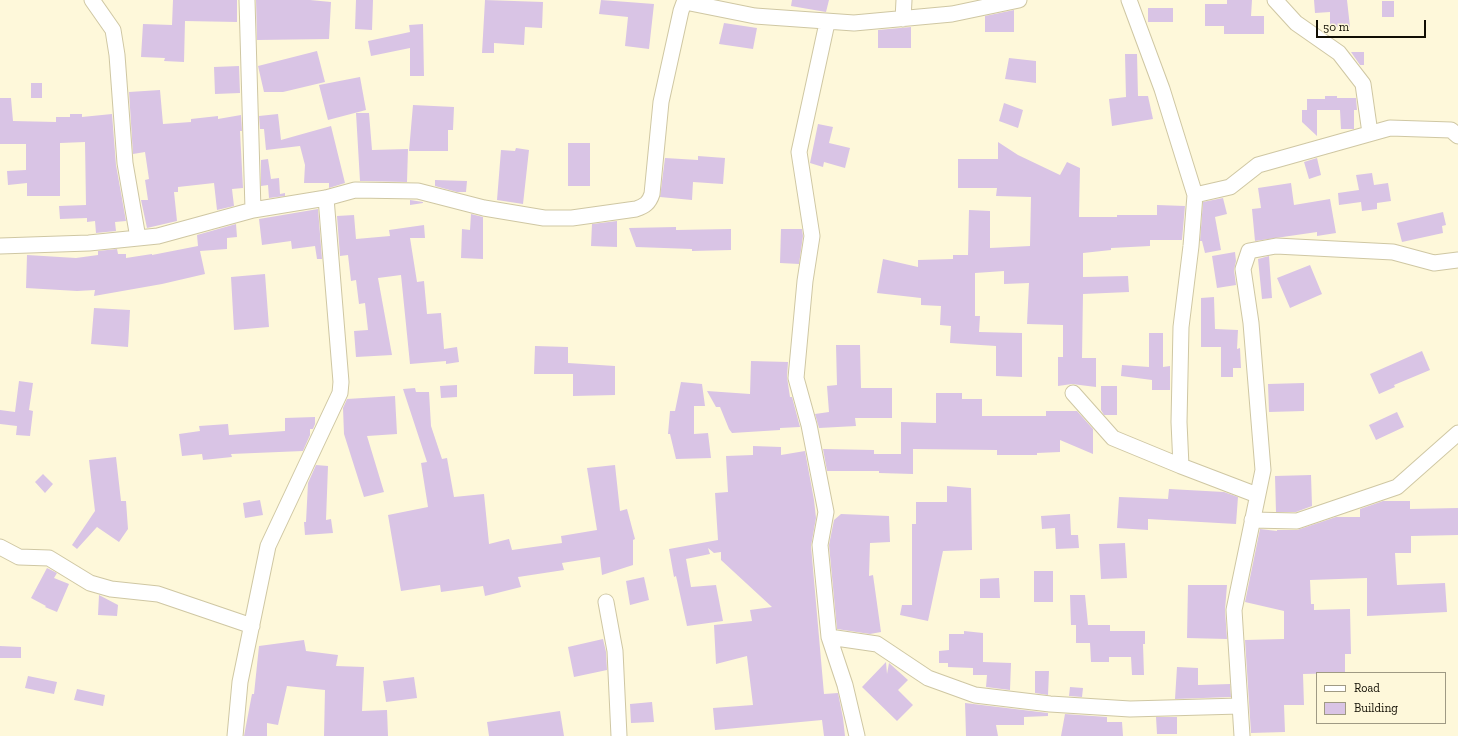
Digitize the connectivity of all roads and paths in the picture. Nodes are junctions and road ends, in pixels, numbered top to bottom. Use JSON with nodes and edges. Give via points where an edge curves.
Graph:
{"nodes":[{"id":1,"x":92,"y":0,"type":"edge"},
{"id":2,"x":247,"y":0,"type":"edge"},
{"id":3,"x":904,"y":0,"type":"edge"},
{"id":4,"x":1020,"y":0,"type":"edge"},
{"id":5,"x":1129,"y":0,"type":"edge"},
{"id":6,"x":1275,"y":0,"type":"edge"},
{"id":7,"x":685,"y":1,"type":"edge"},
{"id":8,"x":903,"y":19,"type":"junction"},
{"id":9,"x":827,"y":22,"type":"junction"},
{"id":10,"x":1370,"y":133,"type":"junction"},
{"id":11,"x":1458,"y":136,"type":"edge"},
{"id":12,"x":1196,"y":195,"type":"junction"},
{"id":13,"x":326,"y":198,"type":"junction"},
{"id":14,"x":253,"y":210,"type":"junction"},
{"id":15,"x":138,"y":238,"type":"junction"},
{"id":16,"x":0,"y":246,"type":"edge"},
{"id":17,"x":1458,"y":260,"type":"edge"},
{"id":18,"x":1073,"y":393,"type":"dead end"},
{"id":19,"x":1458,"y":433,"type":"edge"},
{"id":20,"x":1181,"y":466,"type":"junction"},
{"id":21,"x":1257,"y":496,"type":"junction"},
{"id":22,"x":1252,"y":520,"type":"junction"},
{"id":23,"x":0,"y":547,"type":"edge"},
{"id":24,"x":606,"y":602,"type":"dead end"},
{"id":25,"x":252,"y":626,"type":"junction"},
{"id":26,"x":829,"y":637,"type":"junction"},
{"id":27,"x":1240,"y":706,"type":"junction"},
{"id":28,"x":235,"y":736,"type":"edge"},
{"id":29,"x":620,"y":736,"type":"edge"},
{"id":30,"x":857,"y":736,"type":"edge"},
{"id":31,"x":1242,"y":736,"type":"edge"}],
"edges":[{"from":1,"to":15,"type":"street","via":[[113,30],[125,163]]},
{"from":2,"to":14,"type":"street"},
{"from":3,"to":8,"type":"street"},
{"from":4,"to":8,"type":"street","via":[[952,14]]},
{"from":5,"to":12,"type":"street","via":[[1162,89]]},
{"from":6,"to":10,"type":"street","via":[[1296,22],[1339,53],[1363,84]]},
{"from":7,"to":9,"type":"street","via":[[755,16]]},
{"from":7,"to":13,"type":"street","via":[[661,102],[652,194],[650,202],[644,207],[572,218],[544,218],[484,208],[418,192],[355,190]]},
{"from":8,"to":9,"type":"street","via":[[854,23]]},
{"from":9,"to":26,"type":"street","via":[[800,152],[812,236],[796,378],[809,425],[826,512],[820,545]]},
{"from":10,"to":11,"type":"street","via":[[1390,128],[1431,128],[1451,130]]},
{"from":10,"to":12,"type":"street","via":[[1258,165],[1230,187]]},
{"from":12,"to":20,"type":"street","via":[[1181,327]]},
{"from":13,"to":14,"type":"street"},
{"from":13,"to":25,"type":"street","via":[[340,393],[268,546]]},
{"from":14,"to":15,"type":"street","via":[[158,236]]},
{"from":15,"to":16,"type":"street","via":[[89,243]]},
{"from":17,"to":21,"type":"street","via":[[1434,263],[1393,252],[1276,246],[1249,251],[1243,269],[1251,323],[1263,470]]},
{"from":18,"to":20,"type":"street","via":[[1113,438]]},
{"from":19,"to":22,"type":"street","via":[[1397,487],[1297,521]]},
{"from":20,"to":21,"type":"street"},
{"from":21,"to":22,"type":"street"},
{"from":22,"to":27,"type":"street","via":[[1234,610]]},
{"from":23,"to":25,"type":"street","via":[[19,557],[49,558],[90,584],[158,594]]},
{"from":24,"to":29,"type":"street","via":[[615,650]]},
{"from":25,"to":28,"type":"street","via":[[240,682]]},
{"from":26,"to":27,"type":"street","via":[[877,644],[928,678],[975,695],[1050,704],[1130,709]]},
{"from":26,"to":30,"type":"street","via":[[845,685]]},
{"from":27,"to":31,"type":"street"}]}
